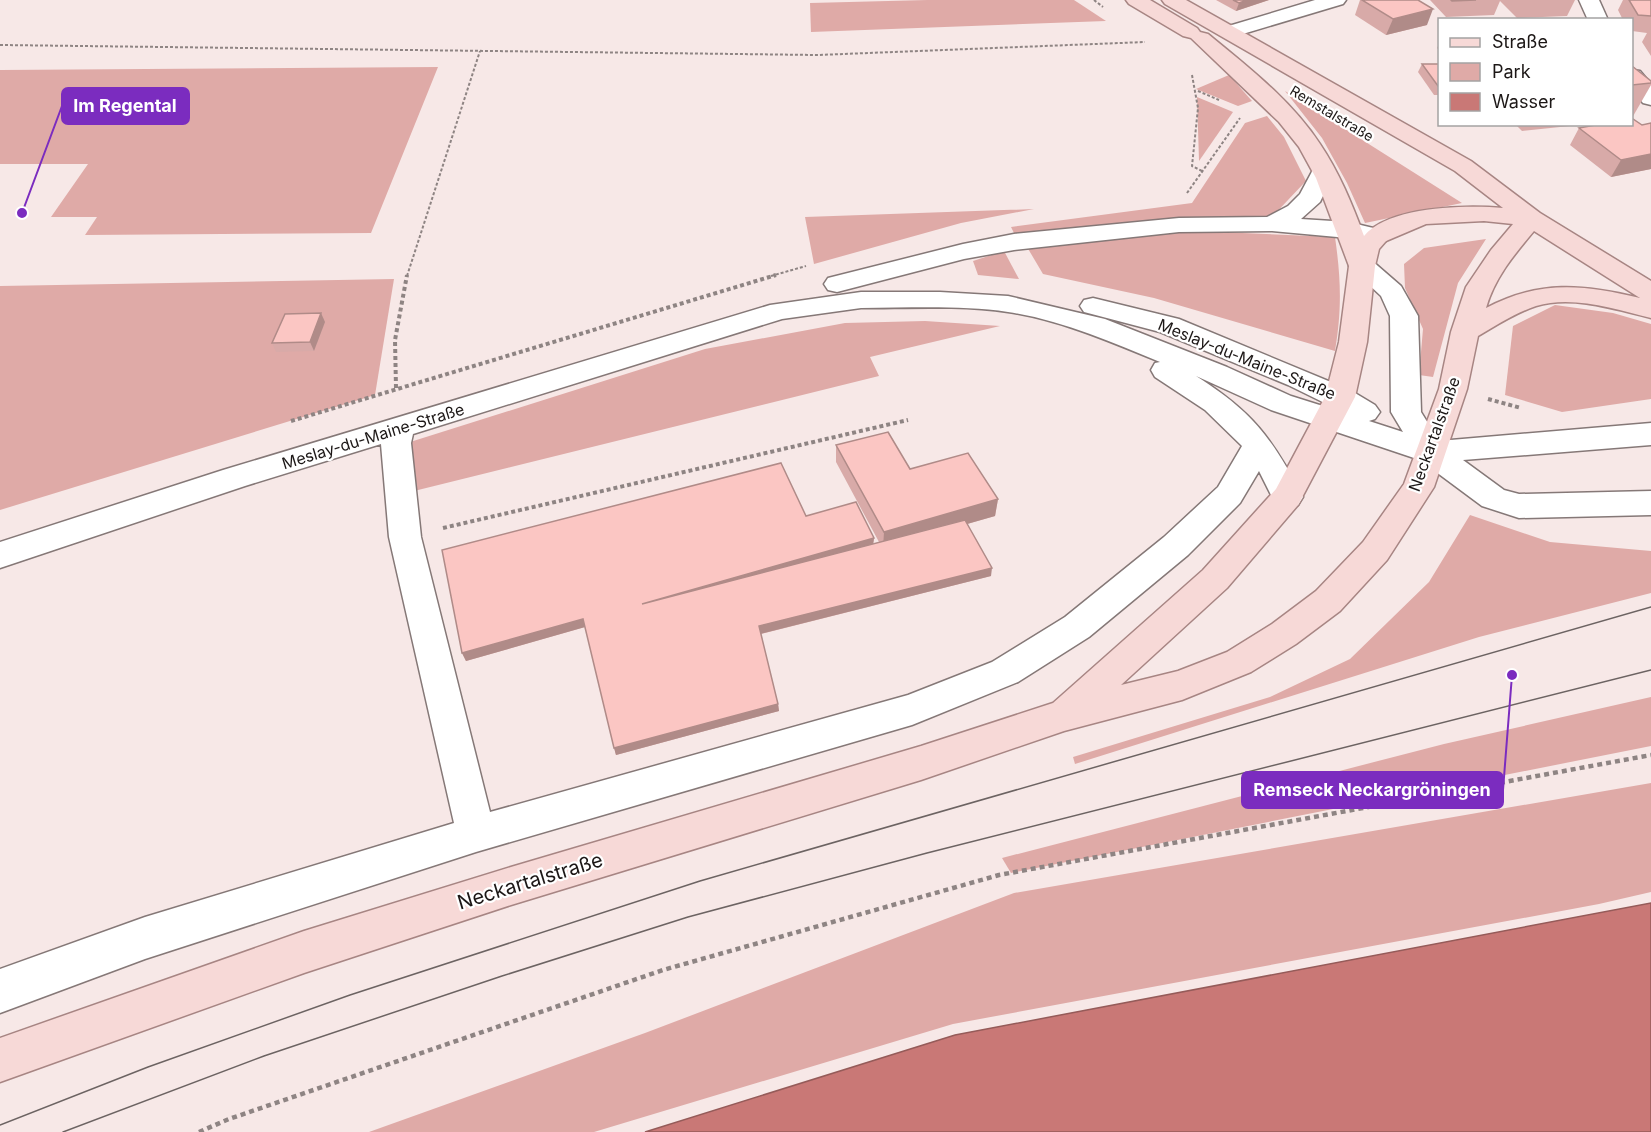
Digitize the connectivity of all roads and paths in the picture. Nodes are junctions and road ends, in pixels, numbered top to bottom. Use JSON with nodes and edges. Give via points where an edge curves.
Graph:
{"nodes":[{"id":1,"x":1136,"y":0,"type":"edge"},
{"id":2,"x":1172,"y":0,"type":"edge"},
{"id":3,"x":1336,"y":0,"type":"edge"},
{"id":4,"x":1590,"y":0,"type":"edge"},
{"id":5,"x":1249,"y":7,"type":"edge"},
{"id":6,"x":1597,"y":18,"type":"edge"},
{"id":7,"x":1269,"y":20,"type":"junction"},
{"id":8,"x":1229,"y":32,"type":"junction"},
{"id":9,"x":1201,"y":38,"type":"junction"},
{"id":10,"x":1146,"y":42,"type":"dead end"},
{"id":11,"x":0,"y":45,"type":"edge"},
{"id":12,"x":480,"y":51,"type":"junction"},
{"id":13,"x":1192,"y":74,"type":"dead end"},
{"id":14,"x":1633,"y":77,"type":"edge"},
{"id":15,"x":1651,"y":98,"type":"edge"},
{"id":16,"x":1231,"y":129,"type":"dead end"},
{"id":17,"x":1323,"y":171,"type":"junction"},
{"id":18,"x":1531,"y":218,"type":"junction"},
{"id":19,"x":1272,"y":224,"type":"junction"},
{"id":20,"x":1348,"y":230,"type":"junction"},
{"id":21,"x":1377,"y":236,"type":"junction"},
{"id":22,"x":1362,"y":266,"type":"junction"},
{"id":23,"x":837,"y":284,"type":"junction"},
{"id":24,"x":1651,"y":293,"type":"edge"},
{"id":25,"x":1651,"y":309,"type":"edge"},
{"id":26,"x":747,"y":321,"type":"junction"},
{"id":27,"x":1095,"y":325,"type":"junction"},
{"id":28,"x":1465,"y":332,"type":"junction"},
{"id":29,"x":1334,"y":408,"type":"junction"},
{"id":30,"x":908,"y":420,"type":"dead end"},
{"id":31,"x":399,"y":428,"type":"junction"},
{"id":32,"x":1651,"y":434,"type":"edge"},
{"id":33,"x":1258,"y":446,"type":"junction"},
{"id":34,"x":1431,"y":452,"type":"junction"},
{"id":35,"x":1287,"y":497,"type":"junction"},
{"id":36,"x":1651,"y":503,"type":"edge"},
{"id":37,"x":405,"y":537,"type":"junction"},
{"id":38,"x":0,"y":555,"type":"edge"},
{"id":39,"x":1064,"y":715,"type":"junction"},
{"id":40,"x":1651,"y":755,"type":"edge"},
{"id":41,"x":476,"y":834,"type":"junction"},
{"id":42,"x":0,"y":991,"type":"edge"},
{"id":43,"x":0,"y":1060,"type":"edge"},
{"id":44,"x":199,"y":1132,"type":"edge"}],
"edges":[{"from":1,"to":9,"type":"main road","name":"Remstalstraße"},
{"from":2,"to":8,"type":"main road","name":"Remstalstraße"},
{"from":3,"to":7,"type":"street"},
{"from":4,"to":6,"type":"street"},
{"from":5,"to":7,"type":"street"},
{"from":7,"to":8,"type":"street"},
{"from":8,"to":18,"type":"main road","name":"Remstalstraße","via":[[1463,166]]},
{"from":9,"to":17,"type":"main road","via":[[1251,80],[1299,131]]},
{"from":9,"to":18,"type":"main road","name":"Remstalstraße","via":[[1452,184]]},
{"from":10,"to":12,"type":"path","via":[[818,55]]},
{"from":11,"to":12,"type":"path"},
{"from":12,"to":31,"type":"path","via":[[403,288],[395,340]]},
{"from":13,"to":16,"type":"path","via":[[1198,91],[1192,166],[1202,171]]},
{"from":14,"to":15,"type":"street"},
{"from":17,"to":19,"type":"street","name":"Meslay-du-Maine-Straße","via":[[1311,197],[1297,211]]},
{"from":17,"to":20,"type":"main road"},
{"from":18,"to":21,"type":"main road","via":[[1484,214],[1423,217]]},
{"from":18,"to":24,"type":"main road","name":"Remstalstraße"},
{"from":18,"to":28,"type":"main road","name":"Neckartalstraße","via":[[1479,287]]},
{"from":19,"to":20,"type":"street","name":"Meslay-du-Maine-Straße"},
{"from":19,"to":23,"type":"street","name":"Meslay-du-Maine-Straße","via":[[1179,225],[1014,242]]},
{"from":20,"to":21,"type":"street","name":"Meslay-du-Maine-Straße"},
{"from":20,"to":22,"type":"main road"},
{"from":21,"to":22,"type":"main road","via":[[1367,248]]},
{"from":22,"to":29,"type":"main road","name":"Neckartalstraße","via":[[1353,342]]},
{"from":22,"to":34,"type":"street","via":[[1392,292],[1404,316],[1406,412]]},
{"from":23,"to":26,"type":"street","name":"Meslay-du-Maine-Straße","via":[[786,296],[762,306]]},
{"from":23,"to":29,"type":"street","name":"Meslay-du-Maine-Straße","via":[[940,279],[1046,294],[1168,325],[1298,378]]},
{"from":25,"to":28,"type":"main road","via":[[1578,293],[1540,296],[1515,304]]},
{"from":26,"to":27,"type":"street","name":"Meslay-du-Maine-Straße","via":[[780,311],[861,300],[940,300],[1008,304]]},
{"from":26,"to":31,"type":"street","name":"Meslay-du-Maine-Straße"},
{"from":27,"to":29,"type":"street","name":"Meslay-du-Maine-Straße","via":[[1281,403]]},
{"from":27,"to":33,"type":"street","name":"Meslay-du-Maine-Straße","via":[[1208,397],[1234,418]]},
{"from":28,"to":34,"type":"main road","name":"Neckartalstraße","via":[[1453,389]]},
{"from":29,"to":34,"type":"street","name":"Meslay-du-Maine-Straße"},
{"from":29,"to":35,"type":"main road","name":"Neckartalstraße"},
{"from":30,"to":37,"type":"path"},
{"from":31,"to":37,"type":"street","via":[[396,443]]},
{"from":31,"to":38,"type":"street","name":"Meslay-du-Maine-Straße"},
{"from":32,"to":34,"type":"street"},
{"from":33,"to":35,"type":"street","name":"Meslay-du-Maine-Straße"},
{"from":33,"to":41,"type":"street","via":[[1228,495],[1176,546],[1077,627],[1005,672],[912,709]]},
{"from":34,"to":36,"type":"street","via":[[1493,498],[1519,506]]},
{"from":34,"to":39,"type":"main road","name":"Neckartalstraße","via":[[1418,488],[1375,551],[1328,601],[1284,634],[1239,662],[1182,685]]},
{"from":35,"to":39,"type":"main road","name":"Neckartalstraße","via":[[1215,579]]},
{"from":37,"to":41,"type":"street"},
{"from":39,"to":43,"type":"main road","name":"Neckartalstraße","via":[[921,763],[304,952]]},
{"from":40,"to":44,"type":"path","via":[[999,874],[663,970]]},
{"from":41,"to":42,"type":"street","via":[[146,938]]}]}
